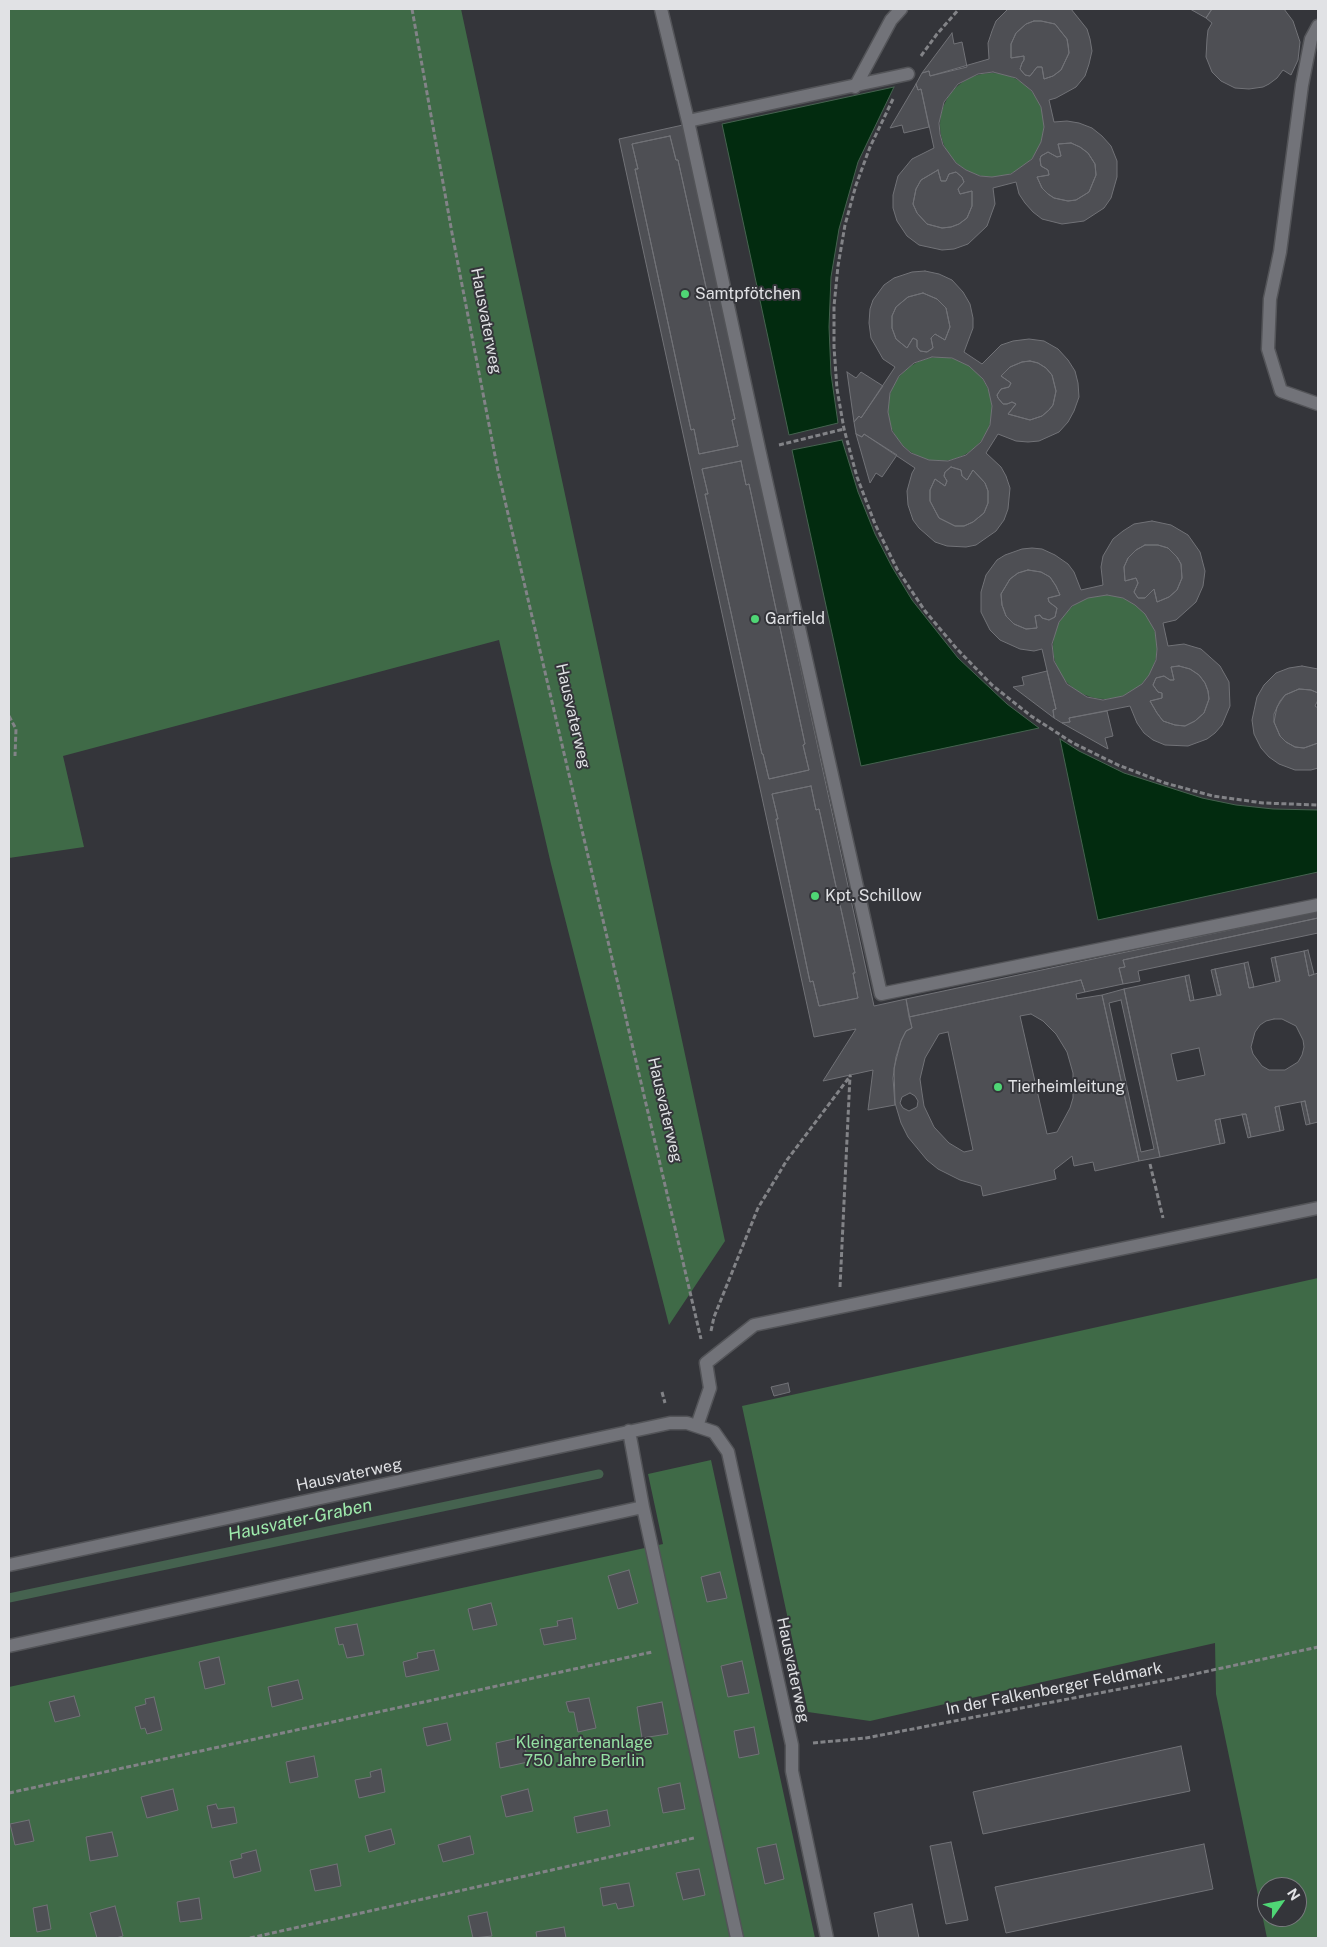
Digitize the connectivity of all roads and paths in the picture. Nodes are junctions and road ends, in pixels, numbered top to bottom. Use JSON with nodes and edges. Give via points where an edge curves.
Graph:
{"nodes":[{"id":1,"x":412,"y":9,"type":"edge"},
{"id":2,"x":661,"y":9,"type":"edge"},
{"id":3,"x":901,"y":9,"type":"edge"},
{"id":4,"x":1318,"y":26,"type":"edge"},
{"id":5,"x":908,"y":74,"type":"dead end"},
{"id":6,"x":855,"y":87,"type":"junction"},
{"id":7,"x":887,"y":110,"type":"dead end"},
{"id":8,"x":688,"y":121,"type":"junction"},
{"id":9,"x":1318,"y":404,"type":"edge"},
{"id":10,"x":844,"y":429,"type":"junction"},
{"id":11,"x":759,"y":449,"type":"junction"},
{"id":12,"x":9,"y":716,"type":"edge"},
{"id":13,"x":16,"y":756,"type":"dead end"},
{"id":14,"x":1318,"y":805,"type":"edge"},
{"id":15,"x":1318,"y":905,"type":"edge"},
{"id":16,"x":1150,"y":1164,"type":"dead end"},
{"id":17,"x":1318,"y":1208,"type":"edge"},
{"id":18,"x":1168,"y":1241,"type":"junction"},
{"id":19,"x":842,"y":1306,"type":"junction"},
{"id":20,"x":706,"y":1363,"type":"junction"},
{"id":21,"x":697,"y":1426,"type":"junction"},
{"id":22,"x":628,"y":1431,"type":"junction"},
{"id":23,"x":643,"y":1507,"type":"junction"},
{"id":24,"x":9,"y":1565,"type":"edge"},
{"id":25,"x":9,"y":1646,"type":"edge"},
{"id":26,"x":1318,"y":1647,"type":"edge"},
{"id":27,"x":675,"y":1648,"type":"junction"},
{"id":28,"x":792,"y":1745,"type":"junction"},
{"id":29,"x":9,"y":1793,"type":"edge"},
{"id":30,"x":714,"y":1834,"type":"junction"},
{"id":31,"x":250,"y":1938,"type":"edge"},
{"id":32,"x":737,"y":1938,"type":"edge"},
{"id":33,"x":827,"y":1938,"type":"edge"}],
"edges":[{"from":1,"to":20,"type":"path","name":"Hausvaterweg","via":[[498,471]]},
{"from":2,"to":8,"type":"street"},
{"from":3,"to":6,"type":"street","via":[[891,20]]},
{"from":4,"to":9,"type":"street","via":[[1311,39],[1302,85],[1280,252],[1270,299],[1268,349],[1281,391]]},
{"from":5,"to":6,"type":"street"},
{"from":6,"to":8,"type":"street"},
{"from":7,"to":10,"type":"path","via":[[856,186],[838,266],[834,347]]},
{"from":8,"to":11,"type":"street"},
{"from":10,"to":11,"type":"path"},
{"from":10,"to":14,"type":"path","via":[[857,477],[875,524],[925,611],[992,685],[1031,716],[1073,743],[1165,783],[1213,796],[1263,803]]},
{"from":11,"to":15,"type":"street","via":[[881,994]]},
{"from":12,"to":13,"type":"path","via":[[16,729]]},
{"from":16,"to":18,"type":"path"},
{"from":17,"to":18,"type":"street"},
{"from":18,"to":19,"type":"street"},
{"from":19,"to":20,"type":"street","via":[[754,1325]]},
{"from":19,"to":20,"type":"path","via":[[840,1291],[850,1075],[787,1160],[758,1208],[714,1317]]},
{"from":20,"to":21,"type":"street","via":[[710,1388]]},
{"from":21,"to":22,"type":"street","name":"Hausvaterweg","via":[[670,1423]]},
{"from":21,"to":28,"type":"street","name":"Hausvaterweg","via":[[714,1432],[728,1452]]},
{"from":22,"to":23,"type":"street"},
{"from":22,"to":24,"type":"street","name":"Hausvaterweg"},
{"from":23,"to":25,"type":"street"},
{"from":23,"to":27,"type":"street"},
{"from":26,"to":28,"type":"path","name":"In der Falkenberger Feldmark","via":[[1172,1679],[866,1738]]},
{"from":27,"to":29,"type":"path"},
{"from":27,"to":30,"type":"street"},
{"from":28,"to":33,"type":"street","name":"Hausvaterweg","via":[[792,1771]]},
{"from":30,"to":31,"type":"path"},
{"from":30,"to":32,"type":"street"}]}
